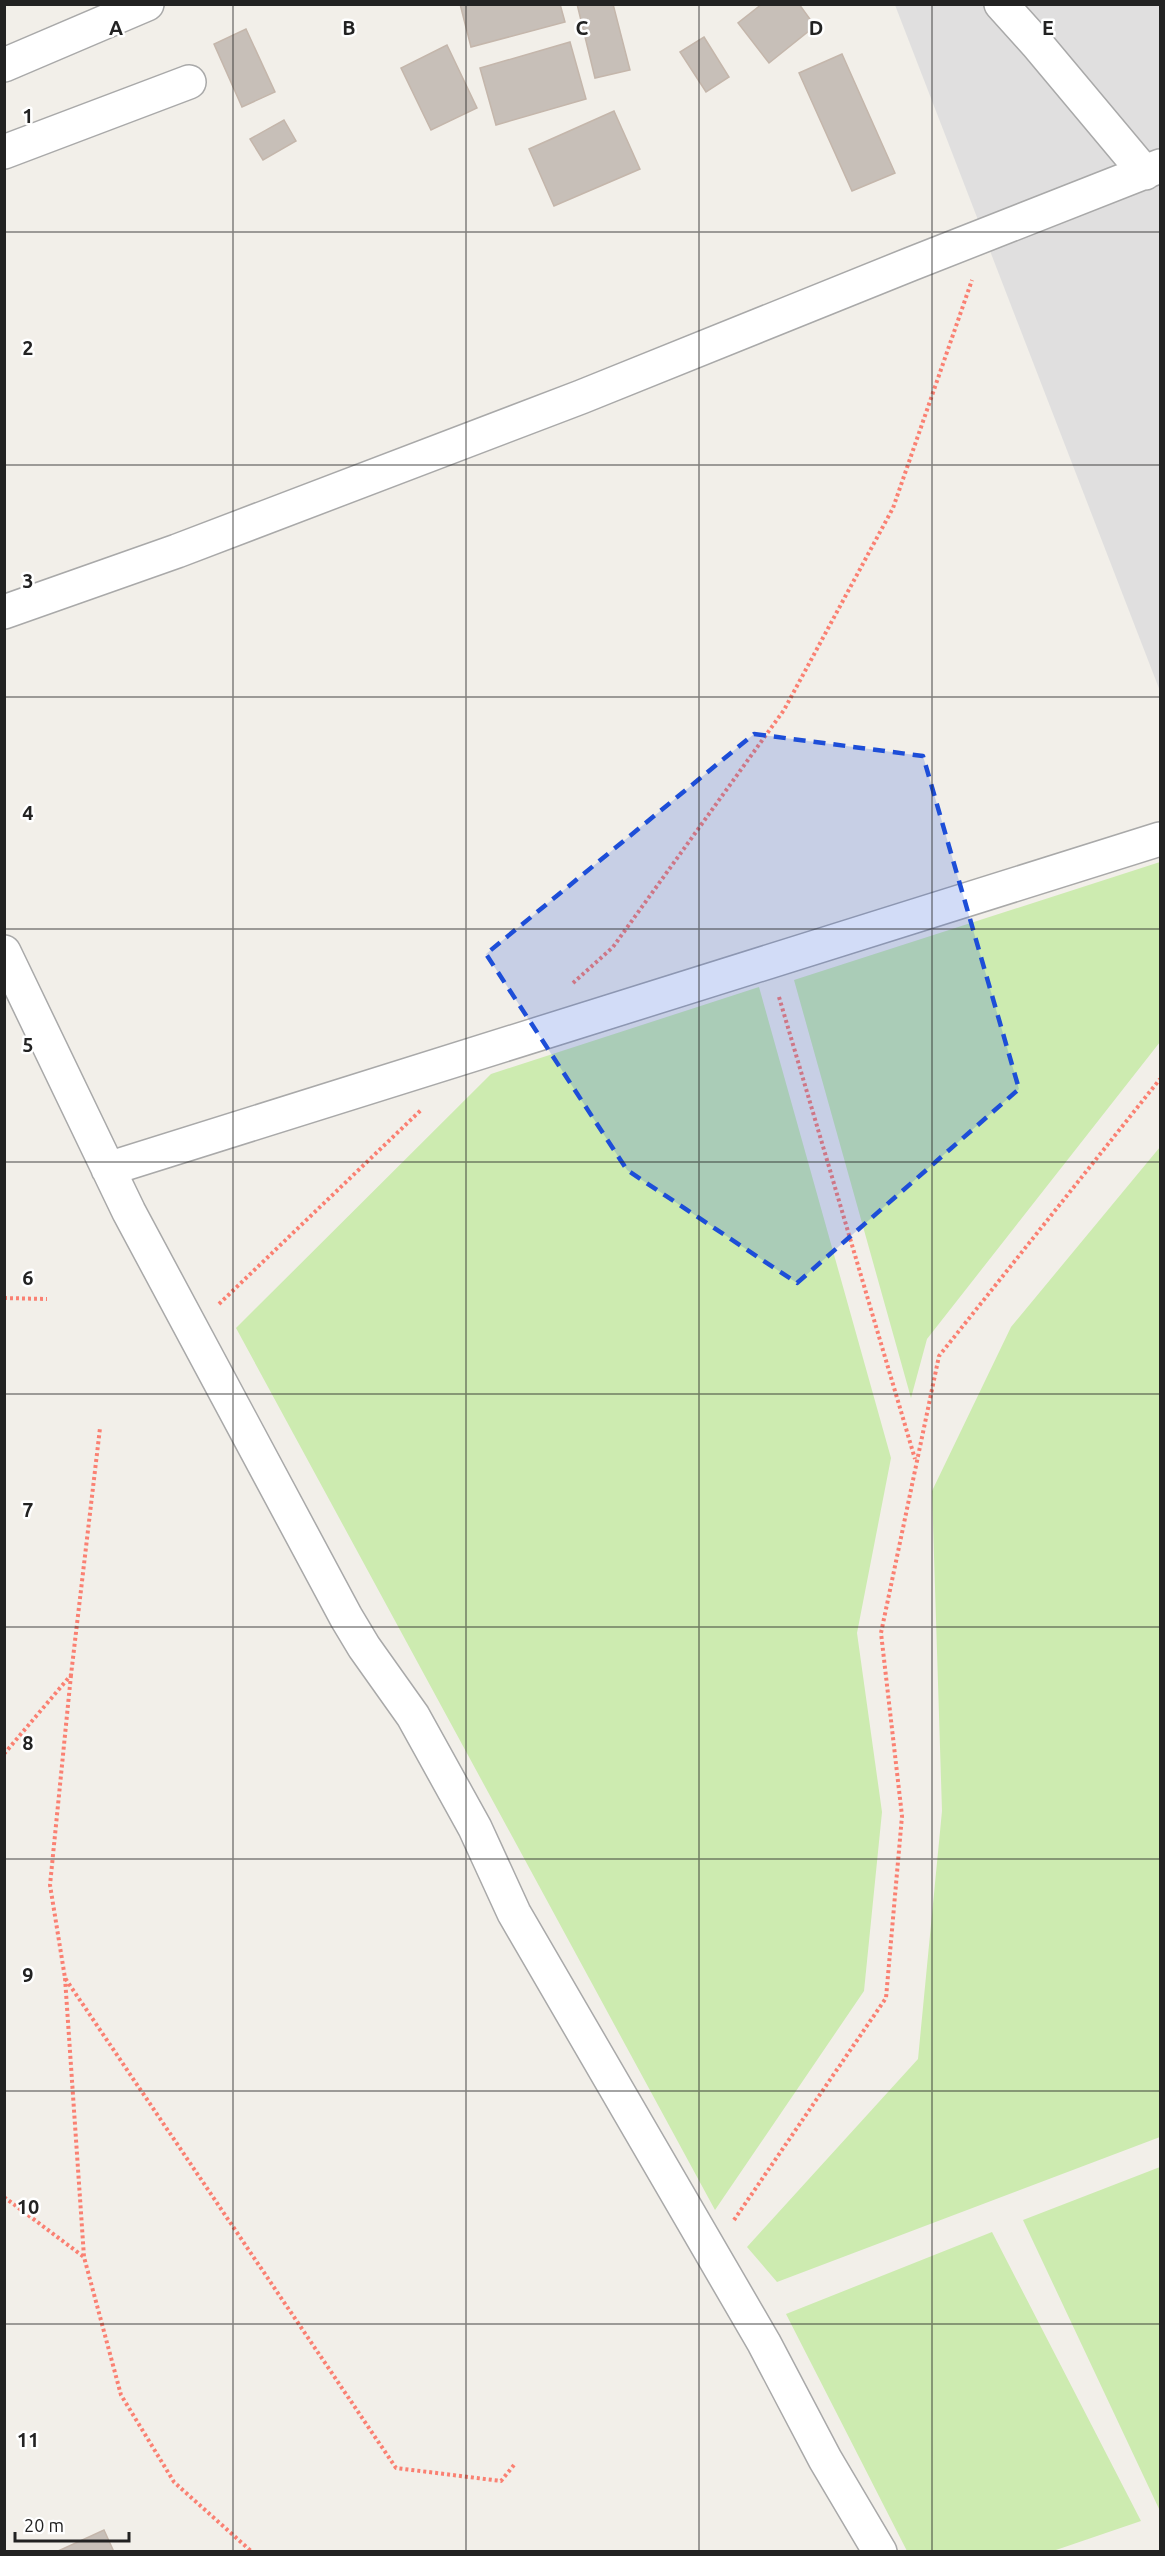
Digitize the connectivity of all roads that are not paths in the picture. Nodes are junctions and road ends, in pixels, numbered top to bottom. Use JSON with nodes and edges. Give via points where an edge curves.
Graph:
{"nodes":[{"id":1,"x":147,"y":4,"type":"edge"},
{"id":2,"x":1001,"y":4,"type":"edge"},
{"id":3,"x":4,"y":64,"type":"edge"},
{"id":4,"x":189,"y":82,"type":"dead end"},
{"id":5,"x":4,"y":152,"type":"edge"},
{"id":6,"x":1153,"y":170,"type":"edge"},
{"id":7,"x":4,"y":612,"type":"edge"},
{"id":8,"x":1161,"y":839,"type":"edge"},
{"id":9,"x":4,"y":952,"type":"edge"},
{"id":10,"x":108,"y":1169,"type":"junction"},
{"id":11,"x":880,"y":2552,"type":"edge"}],
"edges":[{"from":1,"to":3,"type":"street"},
{"from":2,"to":6,"type":"street"},
{"from":4,"to":5,"type":"street"},
{"from":6,"to":7,"type":"street","via":[[581,397],[188,547]]},
{"from":8,"to":10,"type":"street"},
{"from":9,"to":10,"type":"street"},
{"from":10,"to":11,"type":"street","via":[[346,1617],[413,1716],[475,1828],[514,1913],[764,2343]]}]}
